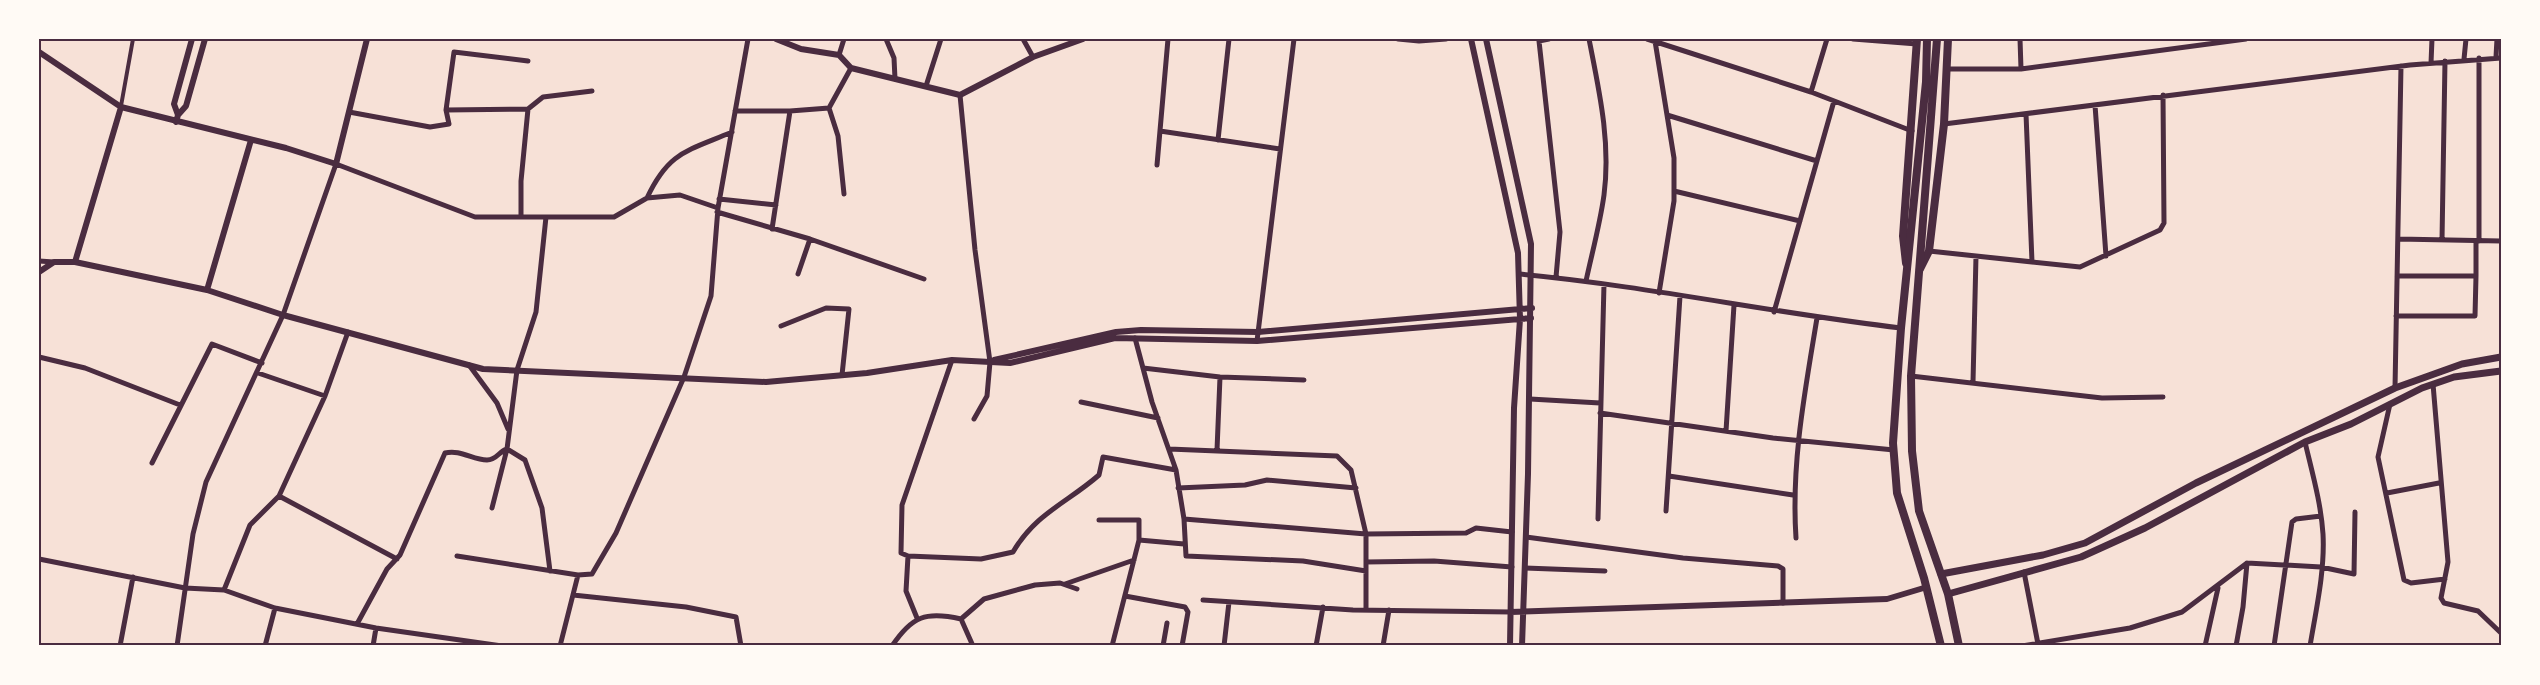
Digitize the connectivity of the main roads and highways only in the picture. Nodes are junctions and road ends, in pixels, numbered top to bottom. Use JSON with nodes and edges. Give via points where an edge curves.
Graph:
{"nodes":[{"id":1,"x":1927,"y":39,"type":"edge"},
{"id":2,"x":1937,"y":39,"type":"edge"},
{"id":3,"x":1948,"y":39,"type":"edge"},
{"id":4,"x":1917,"y":42,"type":"edge"},
{"id":5,"x":1925,"y":250,"type":"junction"},
{"id":6,"x":1907,"y":269,"type":"junction"},
{"id":7,"x":2501,"y":357,"type":"edge"},
{"id":8,"x":2501,"y":371,"type":"edge"},
{"id":9,"x":1941,"y":574,"type":"junction"},
{"id":10,"x":1948,"y":594,"type":"junction"},
{"id":11,"x":1941,"y":646,"type":"edge"},
{"id":12,"x":1959,"y":646,"type":"edge"}],
"edges":[{"from":1,"to":6,"type":"main road"},
{"from":2,"to":5,"type":"main road"},
{"from":3,"to":5,"type":"main road","via":[[1944,124]]},
{"from":4,"to":6,"type":"main road","via":[[1903,236]]},
{"from":5,"to":9,"type":"main road","via":[[1918,273],[1911,376],[1912,451],[1919,511]]},
{"from":6,"to":11,"type":"main road","via":[[1894,450],[1897,493]]},
{"from":7,"to":9,"type":"main road","via":[[2462,364],[2395,388],[2196,483],[2085,543]]},
{"from":8,"to":10,"type":"main road","via":[[2454,377],[2391,402],[2081,557]]},
{"from":9,"to":10,"type":"main road"},
{"from":10,"to":12,"type":"main road"}]}
